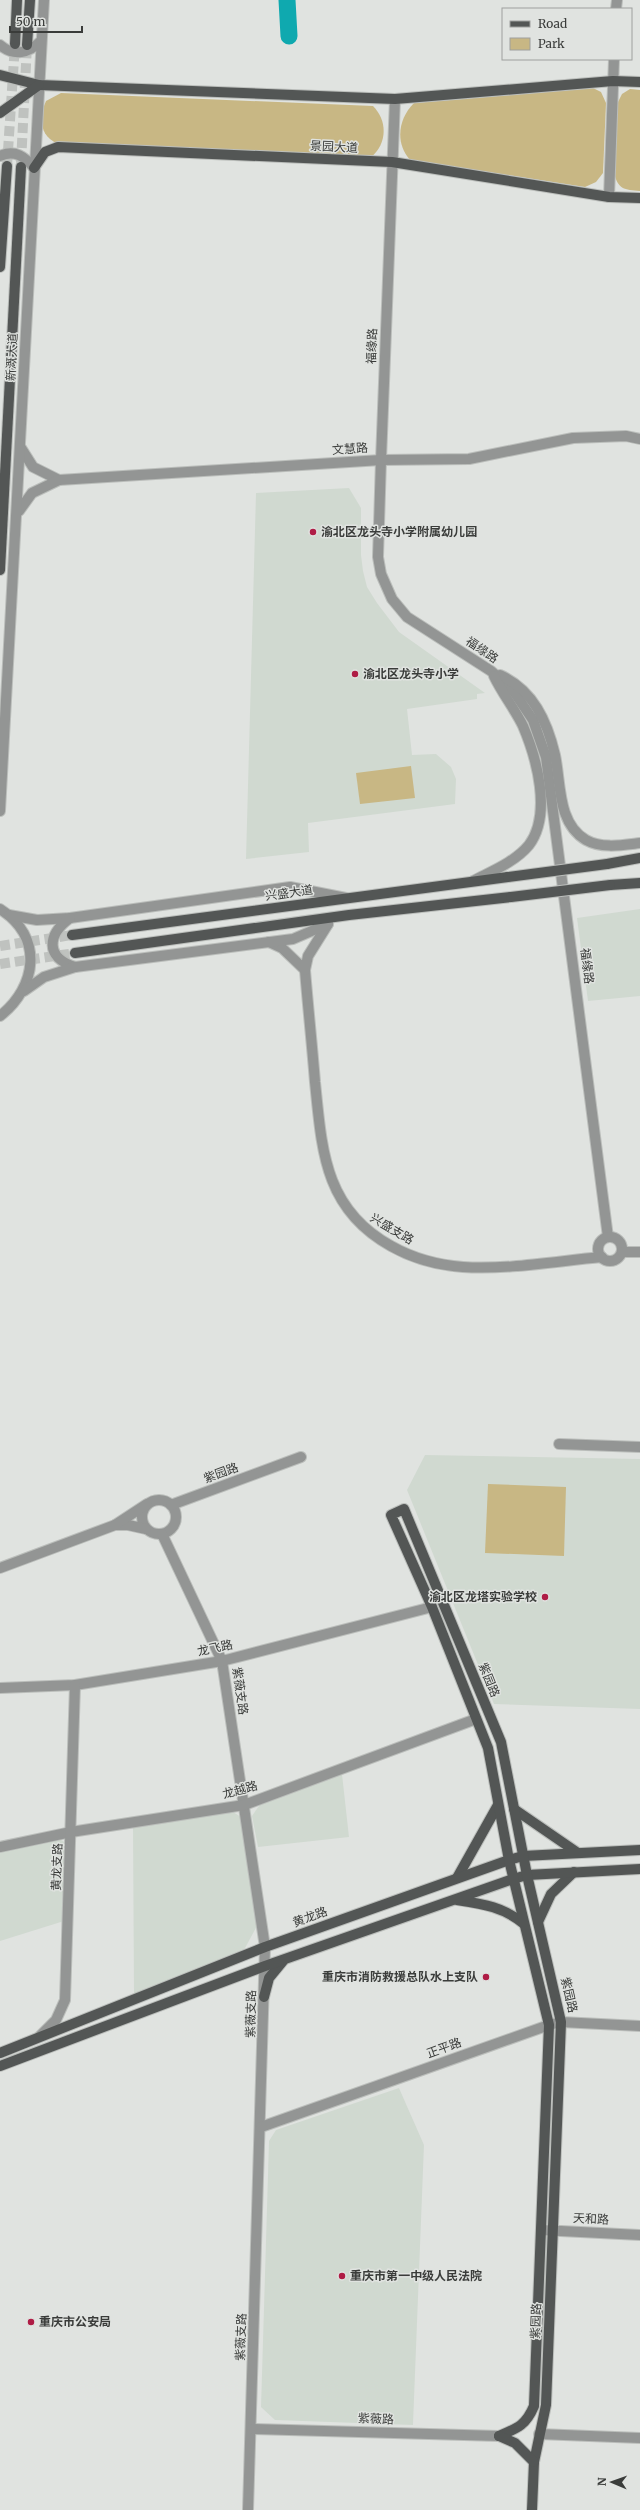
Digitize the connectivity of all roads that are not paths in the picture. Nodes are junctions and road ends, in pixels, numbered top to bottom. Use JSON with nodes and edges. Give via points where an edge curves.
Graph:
{"nodes":[{"id":1,"x":17,"y":0,"type":"edge"},
{"id":2,"x":30,"y":0,"type":"edge"},
{"id":3,"x":44,"y":0,"type":"edge"},
{"id":4,"x":41,"y":41,"type":"junction"},
{"id":5,"x":15,"y":44,"type":"tunnel mouth"},
{"id":6,"x":0,"y":45,"type":"edge"},
{"id":7,"x":27,"y":45,"type":"tunnel mouth"},
{"id":8,"x":614,"y":60,"type":"edge"},
{"id":9,"x":0,"y":75,"type":"edge"},
{"id":10,"x":613,"y":81,"type":"junction"},
{"id":11,"x":640,"y":82,"type":"edge"},
{"id":12,"x":39,"y":85,"type":"junction"},
{"id":13,"x":395,"y":99,"type":"junction"},
{"id":14,"x":0,"y":113,"type":"edge"},
{"id":15,"x":0,"y":156,"type":"edge"},
{"id":16,"x":392,"y":162,"type":"junction"},
{"id":17,"x":7,"y":166,"type":"tunnel mouth"},
{"id":18,"x":20,"y":167,"type":"tunnel mouth"},
{"id":19,"x":34,"y":168,"type":"junction"},
{"id":20,"x":610,"y":197,"type":"junction"},
{"id":21,"x":640,"y":198,"type":"edge"},
{"id":22,"x":0,"y":267,"type":"edge"},
{"id":23,"x":640,"y":439,"type":"edge"},
{"id":24,"x":21,"y":448,"type":"junction"},
{"id":25,"x":381,"y":460,"type":"junction"},
{"id":26,"x":59,"y":480,"type":"junction"},
{"id":27,"x":18,"y":514,"type":"junction"},
{"id":28,"x":0,"y":570,"type":"edge"},
{"id":29,"x":491,"y":671,"type":"junction"},
{"id":30,"x":0,"y":811,"type":"edge"},
{"id":31,"x":640,"y":843,"type":"edge"},
{"id":32,"x":637,"y":859,"type":"edge"},
{"id":33,"x":473,"y":881,"type":"junction"},
{"id":34,"x":638,"y":883,"type":"edge"},
{"id":35,"x":348,"y":898,"type":"junction"},
{"id":36,"x":4,"y":912,"type":"edge"},
{"id":37,"x":349,"y":915,"type":"junction"},
{"id":38,"x":70,"y":918,"type":"junction"},
{"id":39,"x":328,"y":924,"type":"junction"},
{"id":40,"x":72,"y":935,"type":"tunnel mouth"},
{"id":41,"x":269,"y":942,"type":"junction"},
{"id":42,"x":75,"y":954,"type":"tunnel mouth"},
{"id":43,"x":75,"y":967,"type":"junction"},
{"id":44,"x":305,"y":970,"type":"junction"},
{"id":45,"x":24,"y":991,"type":"junction"},
{"id":46,"x":0,"y":1016,"type":"edge"},
{"id":47,"x":608,"y":1237,"type":"junction"},
{"id":48,"x":622,"y":1252,"type":"junction"},
{"id":49,"x":640,"y":1252,"type":"edge"},
{"id":50,"x":602,"y":1258,"type":"junction"},
{"id":51,"x":559,"y":1444,"type":"dead end"},
{"id":52,"x":640,"y":1447,"type":"edge"},
{"id":53,"x":302,"y":1457,"type":"dead end"},
{"id":54,"x":148,"y":1504,"type":"junction"},
{"id":55,"x":171,"y":1505,"type":"junction"},
{"id":56,"x":116,"y":1525,"type":"junction"},
{"id":57,"x":146,"y":1529,"type":"junction"},
{"id":58,"x":162,"y":1534,"type":"junction"},
{"id":59,"x":0,"y":1568,"type":"edge"},
{"id":60,"x":432,"y":1606,"type":"junction"},
{"id":61,"x":222,"y":1661,"type":"junction"},
{"id":62,"x":75,"y":1685,"type":"junction"},
{"id":63,"x":0,"y":1688,"type":"edge"},
{"id":64,"x":476,"y":1719,"type":"junction"},
{"id":65,"x":244,"y":1805,"type":"junction"},
{"id":66,"x":498,"y":1805,"type":"junction"},
{"id":67,"x":514,"y":1809,"type":"junction"},
{"id":68,"x":71,"y":1832,"type":"junction"},
{"id":69,"x":0,"y":1847,"type":"edge"},
{"id":70,"x":640,"y":1850,"type":"edge"},
{"id":71,"x":578,"y":1853,"type":"junction"},
{"id":72,"x":523,"y":1856,"type":"junction"},
{"id":73,"x":509,"y":1860,"type":"junction"},
{"id":74,"x":640,"y":1869,"type":"edge"},
{"id":75,"x":574,"y":1872,"type":"junction"},
{"id":76,"x":527,"y":1876,"type":"junction"},
{"id":77,"x":457,"y":1878,"type":"junction"},
{"id":78,"x":513,"y":1879,"type":"junction"},
{"id":79,"x":455,"y":1900,"type":"junction"},
{"id":80,"x":538,"y":1922,"type":"junction"},
{"id":81,"x":524,"y":1924,"type":"junction"},
{"id":82,"x":265,"y":1947,"type":"junction"},
{"id":83,"x":286,"y":1958,"type":"junction"},
{"id":84,"x":265,"y":1966,"type":"junction"},
{"id":85,"x":264,"y":1997,"type":"junction"},
{"id":86,"x":561,"y":2022,"type":"junction"},
{"id":87,"x":549,"y":2024,"type":"junction"},
{"id":88,"x":640,"y":2026,"type":"edge"},
{"id":89,"x":37,"y":2038,"type":"junction"},
{"id":90,"x":0,"y":2053,"type":"edge"},
{"id":91,"x":0,"y":2066,"type":"edge"},
{"id":92,"x":261,"y":2127,"type":"junction"},
{"id":93,"x":541,"y":2230,"type":"junction"},
{"id":94,"x":552,"y":2231,"type":"junction"},
{"id":95,"x":640,"y":2234,"type":"edge"},
{"id":96,"x":252,"y":2429,"type":"junction"},
{"id":97,"x":539,"y":2434,"type":"junction"},
{"id":98,"x":499,"y":2436,"type":"junction"},
{"id":99,"x":640,"y":2438,"type":"edge"},
{"id":100,"x":534,"y":2462,"type":"junction"},
{"id":101,"x":248,"y":2510,"type":"edge"},
{"id":102,"x":532,"y":2510,"type":"edge"}],
"edges":[{"from":1,"to":5,"type":"main road"},
{"from":2,"to":7,"type":"main road"},
{"from":3,"to":4,"type":"street","name":"新溉大道"},
{"from":4,"to":6,"type":"street","via":[[34,48],[23,52],[10,52]]},
{"from":4,"to":12,"type":"street","name":"新溉大道"},
{"from":8,"to":10,"type":"street"},
{"from":9,"to":12,"type":"main road"},
{"from":10,"to":11,"type":"main road"},
{"from":10,"to":13,"type":"main road"},
{"from":10,"to":20,"type":"street"},
{"from":12,"to":13,"type":"main road"},
{"from":12,"to":14,"type":"main road"},
{"from":12,"to":19,"type":"street","name":"新溉大道"},
{"from":13,"to":16,"type":"street","name":"福缘路"},
{"from":15,"to":19,"type":"street","via":[[6,153],[18,154],[27,158]]},
{"from":16,"to":19,"type":"main road","name":"景园大道","via":[[58,147],[44,152]]},
{"from":16,"to":20,"type":"main road","name":"景园大道"},
{"from":16,"to":25,"type":"street","name":"福缘路"},
{"from":17,"to":22,"type":"main road"},
{"from":18,"to":28,"type":"main road","name":"新溉大道"},
{"from":19,"to":24,"type":"street","name":"新溉大道"},
{"from":20,"to":21,"type":"main road","name":"景园大道"},
{"from":23,"to":25,"type":"street","name":"文慧路","via":[[626,436],[573,438],[469,458]]},
{"from":24,"to":26,"type":"street","via":[[33,467]]},
{"from":24,"to":27,"type":"street","name":"新溉大道"},
{"from":25,"to":26,"type":"street","name":"文慧路"},
{"from":25,"to":29,"type":"street","name":"福缘路","via":[[378,557],[381,574],[392,599],[407,617],[420,627]]},
{"from":26,"to":27,"type":"street","via":[[32,493]]},
{"from":27,"to":30,"type":"street","name":"新溉大道"},
{"from":29,"to":31,"type":"street","via":[[526,691],[542,716],[555,754],[562,805],[570,824],[586,840],[610,846]]},
{"from":29,"to":33,"type":"street","via":[[522,724],[535,760],[542,809],[538,829],[528,846],[511,860]]},
{"from":29,"to":47,"type":"street","name":"福缘路","via":[[514,692],[533,720],[546,757]]},
{"from":32,"to":33,"type":"main road","name":"兴盛大道","bridge":true},
{"from":33,"to":35,"type":"main road","name":"兴盛大道"},
{"from":34,"to":37,"type":"main road","bridge":true},
{"from":35,"to":38,"type":"street","via":[[290,887]]},
{"from":35,"to":40,"type":"main road","name":"兴盛大道"},
{"from":36,"to":38,"type":"street","via":[[37,920]]},
{"from":36,"to":45,"type":"street","via":[[22,930],[30,950],[30,971]]},
{"from":37,"to":39,"type":"street"},
{"from":37,"to":42,"type":"main road"},
{"from":38,"to":43,"type":"street","via":[[58,927],[52,940],[54,953],[63,963]]},
{"from":39,"to":41,"type":"street","via":[[293,939]]},
{"from":39,"to":44,"type":"street","via":[[308,956]]},
{"from":41,"to":43,"type":"street"},
{"from":41,"to":44,"type":"street","via":[[286,951]]},
{"from":43,"to":45,"type":"street","via":[[44,977]]},
{"from":44,"to":50,"type":"street","name":"兴盛支路","via":[[320,1134],[334,1188],[361,1227],[402,1252],[441,1265],[484,1267]]},
{"from":45,"to":46,"type":"street","via":[[14,1005]]},
{"from":47,"to":48,"type":"street","via":[[618,1240]]},
{"from":47,"to":50,"type":"street","via":[[599,1244],[598,1252]]},
{"from":48,"to":49,"type":"street"},
{"from":48,"to":50,"type":"street","via":[[615,1260],[607,1261]]},
{"from":51,"to":52,"type":"street"},
{"from":53,"to":55,"type":"street","name":"紫园路"},
{"from":54,"to":55,"type":"street","via":[[158,1500]]},
{"from":54,"to":56,"type":"street"},
{"from":54,"to":57,"type":"street","via":[[142,1513]]},
{"from":55,"to":58,"type":"street","via":[[175,1512],[175,1524]]},
{"from":56,"to":57,"type":"street"},
{"from":56,"to":59,"type":"street"},
{"from":57,"to":58,"type":"street","via":[[151,1533]]},
{"from":58,"to":61,"type":"street","name":"紫薇支路"},
{"from":60,"to":61,"type":"street","name":"龙飞路"},
{"from":60,"to":64,"type":"main road","name":"紫园路"},
{"from":60,"to":67,"type":"main road","name":"紫园路","via":[[391,1515],[404,1509],[501,1742]]},
{"from":61,"to":62,"type":"street","name":"龙飞路"},
{"from":61,"to":65,"type":"street","name":"紫薇支路"},
{"from":62,"to":63,"type":"street","name":"龙飞路"},
{"from":62,"to":68,"type":"street","name":"黄龙支路"},
{"from":64,"to":65,"type":"street","name":"龙越路"},
{"from":64,"to":66,"type":"main road","name":"紫园路","via":[[488,1748]]},
{"from":65,"to":68,"type":"street","name":"龙越路"},
{"from":65,"to":82,"type":"street","name":"紫薇支路"},
{"from":66,"to":73,"type":"main road","name":"紫园路"},
{"from":66,"to":77,"type":"main road"},
{"from":67,"to":71,"type":"main road"},
{"from":67,"to":72,"type":"main road","name":"紫园路"},
{"from":68,"to":69,"type":"street","name":"龙越路"},
{"from":68,"to":89,"type":"street","name":"黄龙支路","via":[[65,2000],[56,2020]]},
{"from":70,"to":71,"type":"main road","name":"黄龙路"},
{"from":71,"to":72,"type":"main road","name":"黄龙路"},
{"from":72,"to":73,"type":"main road","name":"黄龙路"},
{"from":72,"to":76,"type":"main road","name":"紫园路"},
{"from":73,"to":77,"type":"main road","name":"黄龙路"},
{"from":73,"to":78,"type":"main road","name":"紫园路"},
{"from":74,"to":75,"type":"main road"},
{"from":75,"to":76,"type":"main road"},
{"from":75,"to":80,"type":"main road","via":[[552,1894]]},
{"from":76,"to":78,"type":"main road"},
{"from":76,"to":80,"type":"main road","name":"紫园路"},
{"from":77,"to":82,"type":"main road","name":"黄龙路"},
{"from":78,"to":79,"type":"main road"},
{"from":78,"to":81,"type":"main road","name":"紫园路"},
{"from":79,"to":81,"type":"main road","via":[[498,1908],[511,1913]]},
{"from":79,"to":83,"type":"main road"},
{"from":80,"to":86,"type":"main road","name":"紫园路"},
{"from":81,"to":87,"type":"main road","name":"紫园路"},
{"from":82,"to":84,"type":"street","name":"紫薇支路"},
{"from":82,"to":89,"type":"main road","name":"黄龙路"},
{"from":83,"to":84,"type":"main road"},
{"from":83,"to":85,"type":"main road","via":[[275,1968]]},
{"from":84,"to":85,"type":"street","name":"紫薇支路"},
{"from":84,"to":91,"type":"main road"},
{"from":85,"to":92,"type":"street","name":"紫薇支路"},
{"from":86,"to":87,"type":"street","name":"正平路"},
{"from":86,"to":88,"type":"street","name":"正平路"},
{"from":86,"to":94,"type":"main road","name":"紫园路"},
{"from":87,"to":92,"type":"street","name":"正平路"},
{"from":87,"to":93,"type":"main road","name":"紫园路"},
{"from":89,"to":90,"type":"main road","name":"黄龙路"},
{"from":92,"to":96,"type":"street","name":"紫薇支路"},
{"from":93,"to":94,"type":"street","name":"天和路"},
{"from":93,"to":98,"type":"main road","name":"紫园路","via":[[534,2406],[528,2420],[515,2430]]},
{"from":94,"to":95,"type":"street","name":"天和路"},
{"from":94,"to":97,"type":"main road","name":"紫园路","via":[[546,2405]]},
{"from":96,"to":98,"type":"street","name":"紫薇路"},
{"from":96,"to":101,"type":"street","name":"紫薇支路"},
{"from":97,"to":99,"type":"street"},
{"from":97,"to":100,"type":"main road","name":"紫园路"},
{"from":98,"to":100,"type":"main road","via":[[515,2443]]},
{"from":100,"to":102,"type":"main road","name":"紫园路"}]}
